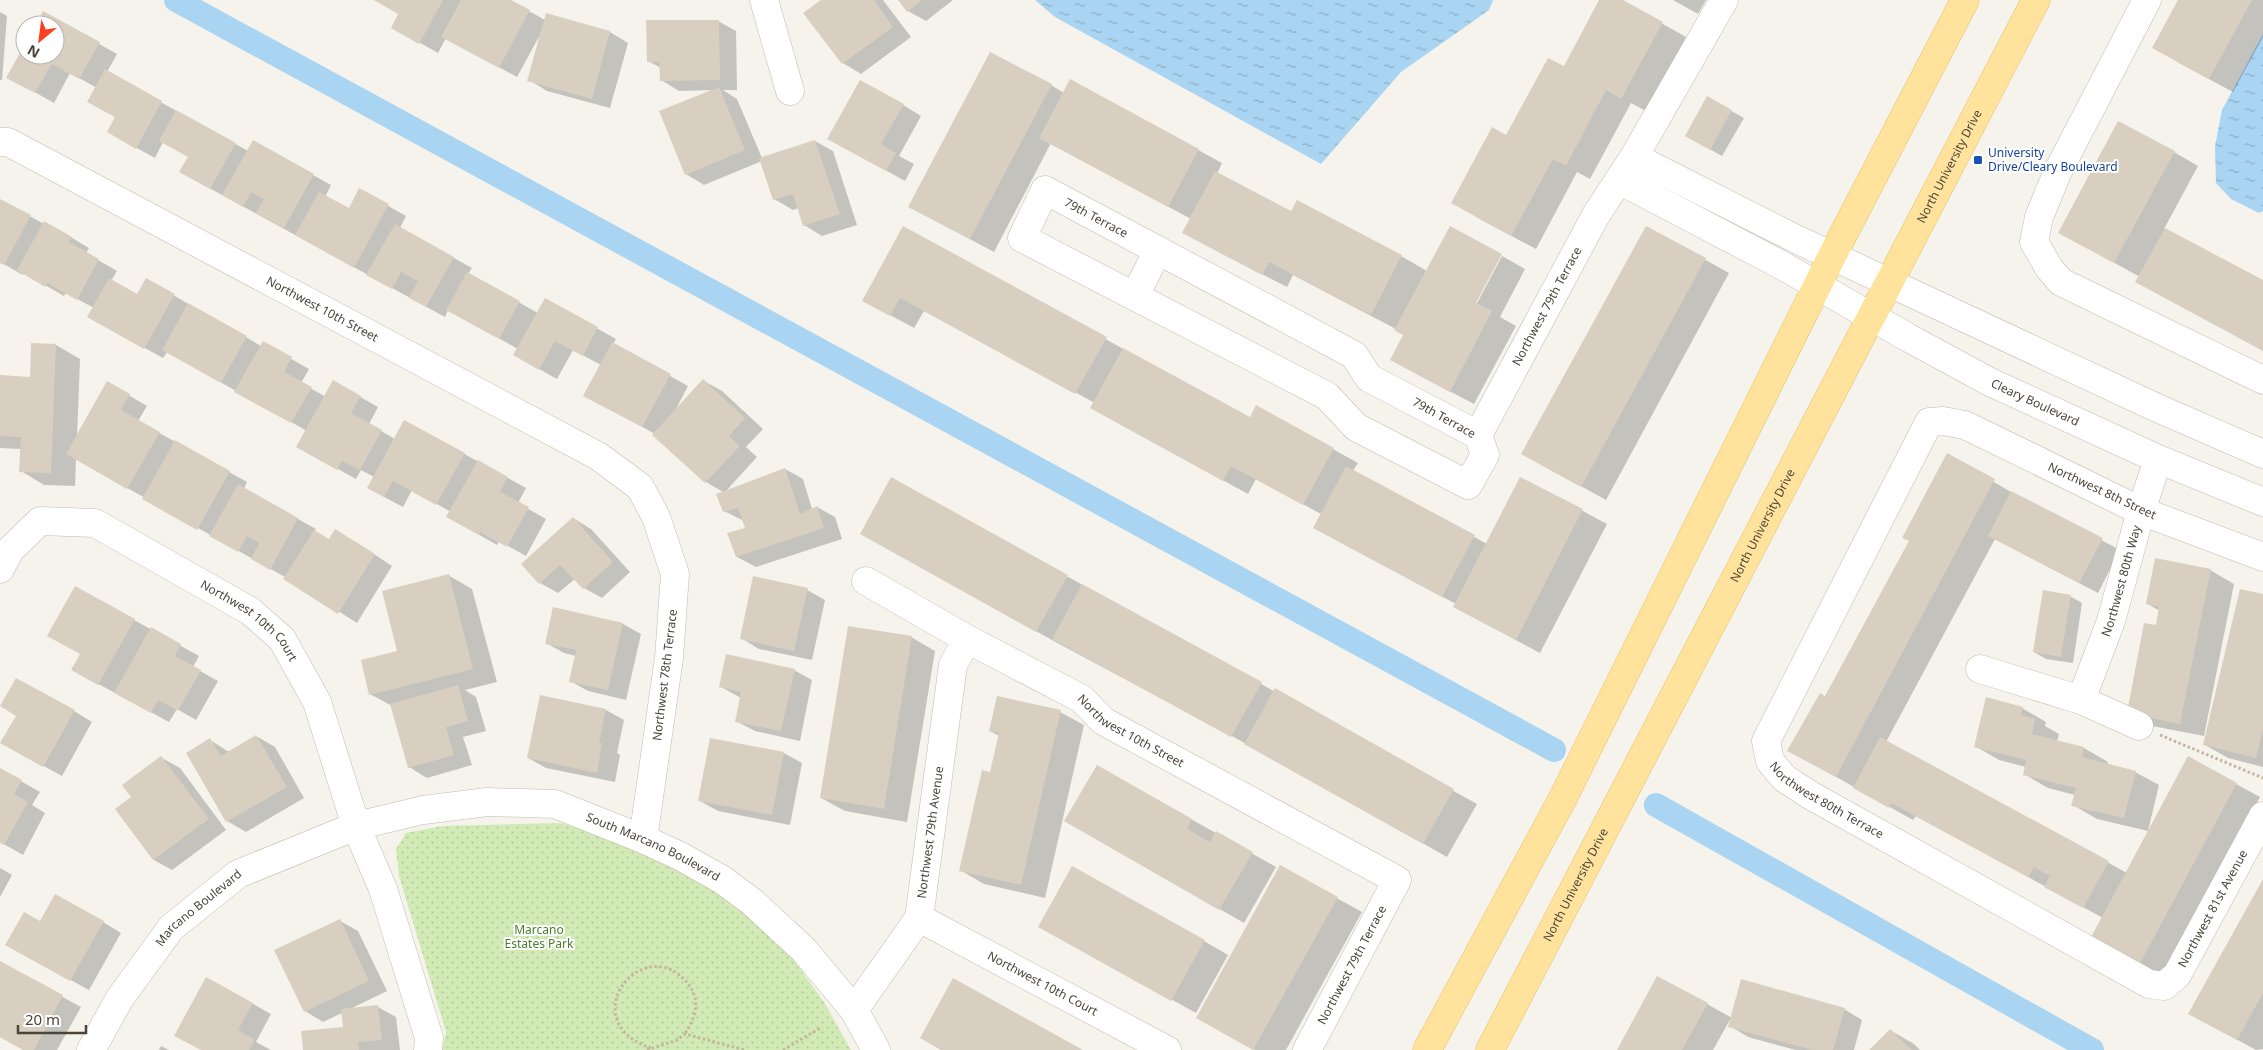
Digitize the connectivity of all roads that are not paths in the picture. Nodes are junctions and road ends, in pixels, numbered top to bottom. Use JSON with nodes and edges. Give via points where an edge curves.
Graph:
{"nodes":[{"id":1,"x":764,"y":0,"type":"edge"},
{"id":2,"x":1724,"y":0,"type":"edge"},
{"id":3,"x":1965,"y":0,"type":"edge"},
{"id":4,"x":2036,"y":0,"type":"edge"},
{"id":5,"x":2147,"y":0,"type":"edge"},
{"id":6,"x":790,"y":91,"type":"dead end"},
{"id":7,"x":0,"y":142,"type":"edge"},
{"id":8,"x":1634,"y":157,"type":"junction"},
{"id":9,"x":1619,"y":180,"type":"junction"},
{"id":10,"x":1158,"y":250,"type":"junction"},
{"id":11,"x":1832,"y":256,"type":"junction"},
{"id":12,"x":1890,"y":282,"type":"junction"},
{"id":13,"x":1818,"y":286,"type":"junction"},
{"id":14,"x":1135,"y":296,"type":"junction"},
{"id":15,"x":1872,"y":317,"type":"junction"},
{"id":16,"x":1369,"y":378,"type":"junction"},
{"id":17,"x":2263,"y":380,"type":"edge"},
{"id":18,"x":1339,"y":410,"type":"junction"},
{"id":19,"x":1943,"y":421,"type":"joint"},
{"id":20,"x":1478,"y":435,"type":"junction"},
{"id":21,"x":2263,"y":454,"type":"edge"},
{"id":22,"x":2158,"y":459,"type":"junction"},
{"id":23,"x":640,"y":487,"type":"joint"},
{"id":24,"x":2263,"y":502,"type":"edge"},
{"id":25,"x":2141,"y":510,"type":"junction"},
{"id":26,"x":2263,"y":557,"type":"edge"},
{"id":27,"x":0,"y":568,"type":"edge"},
{"id":28,"x":866,"y":581,"type":"dead end"},
{"id":29,"x":967,"y":639,"type":"junction"},
{"id":30,"x":1980,"y":669,"type":"dead end"},
{"id":31,"x":2081,"y":700,"type":"junction"},
{"id":32,"x":2139,"y":726,"type":"road end"},
{"id":33,"x":2263,"y":816,"type":"edge"},
{"id":34,"x":356,"y":826,"type":"junction"},
{"id":35,"x":642,"y":839,"type":"junction"},
{"id":36,"x":1397,"y":880,"type":"joint"},
{"id":37,"x":919,"y":918,"type":"junction"},
{"id":38,"x":2177,"y":975,"type":"joint"},
{"id":39,"x":854,"y":1010,"type":"junction"},
{"id":40,"x":91,"y":1050,"type":"edge"},
{"id":41,"x":428,"y":1050,"type":"edge"},
{"id":42,"x":876,"y":1050,"type":"edge"},
{"id":43,"x":1167,"y":1050,"type":"edge"},
{"id":44,"x":1307,"y":1050,"type":"edge"},
{"id":45,"x":1427,"y":1050,"type":"edge"},
{"id":46,"x":1490,"y":1050,"type":"edge"}],
"edges":[{"from":1,"to":6,"type":"street"},
{"from":2,"to":8,"type":"street","name":"Northwest 79th Terrace"},
{"from":3,"to":11,"type":"main road"},
{"from":4,"to":12,"type":"main road","name":"North University Drive"},
{"from":5,"to":17,"type":"street","via":[[2058,172],[2039,217],[2034,242],[2061,282]]},
{"from":7,"to":23,"type":"street","name":"Northwest 10th Street","via":[[8,142],[598,456]]},
{"from":8,"to":9,"type":"street","name":"Northwest 79th Terrace"},
{"from":8,"to":11,"type":"street"},
{"from":9,"to":13,"type":"street"},
{"from":9,"to":20,"type":"street","name":"Northwest 79th Terrace","via":[[1596,215]]},
{"from":10,"to":14,"type":"street"},
{"from":10,"to":14,"type":"street","name":"79th Terrace","via":[[1045,190],[1022,238]]},
{"from":10,"to":16,"type":"street","name":"79th Terrace","via":[[1354,355]]},
{"from":11,"to":12,"type":"street"},
{"from":11,"to":13,"type":"main road"},
{"from":12,"to":15,"type":"main road","name":"North University Drive"},
{"from":12,"to":21,"type":"street","via":[[2155,407]]},
{"from":13,"to":15,"type":"street","name":"Cleary Boulevard"},
{"from":13,"to":45,"type":"main road","via":[[1563,798]]},
{"from":14,"to":18,"type":"street","name":"79th Terrace","via":[[1327,396]]},
{"from":15,"to":22,"type":"street","name":"Cleary Boulevard","via":[[1990,382]]},
{"from":15,"to":46,"type":"main road","name":"North University Drive"},
{"from":16,"to":18,"type":"street"},
{"from":16,"to":20,"type":"street","name":"79th Terrace"},
{"from":18,"to":20,"type":"street","name":"79th Terrace","via":[[1356,427],[1468,485],[1485,455]]},
{"from":19,"to":25,"type":"street","name":"Northwest 8th Street","via":[[1965,425]]},
{"from":19,"to":38,"type":"street","name":"Northwest 80th Terrace","via":[[1929,422],[1766,741],[1770,761],[1784,778],[1810,795],[2149,984],[2164,986]]},
{"from":22,"to":24,"type":"street","name":"Cleary Boulevard"},
{"from":22,"to":25,"type":"street","name":"Northwest 80th Way"},
{"from":23,"to":35,"type":"street","name":"Northwest 78th Terrace","via":[[656,517],[675,574],[669,658]]},
{"from":25,"to":26,"type":"street","name":"Northwest 8th Street"},
{"from":25,"to":31,"type":"street","name":"Northwest 80th Way","via":[[2111,621]]},
{"from":27,"to":34,"type":"street","name":"Northwest 10th Court","via":[[10,550],[40,521],[95,523],[250,611],[282,639],[317,702]]},
{"from":28,"to":29,"type":"street","name":"Northwest 10th Street"},
{"from":29,"to":36,"type":"street","name":"Northwest 10th Street","via":[[1082,699],[1103,721]]},
{"from":29,"to":37,"type":"street","name":"Northwest 79th Avenue","via":[[953,665]]},
{"from":30,"to":31,"type":"street"},
{"from":31,"to":32,"type":"street"},
{"from":33,"to":38,"type":"street","name":"Northwest 81st Avenue"},
{"from":34,"to":35,"type":"street","name":"South Marcano Boulevard","via":[[423,810],[487,802],[555,804]]},
{"from":34,"to":40,"type":"street","name":"Marcano Boulevard","via":[[238,874],[171,928],[120,998]]},
{"from":34,"to":41,"type":"street","via":[[384,889],[430,1038]]},
{"from":35,"to":39,"type":"street","name":"South Marcano Boulevard","via":[[721,879],[751,901],[804,950]]},
{"from":36,"to":44,"type":"street","name":"Northwest 79th Terrace"},
{"from":37,"to":39,"type":"street","name":"Northwest 79th Avenue"},
{"from":37,"to":43,"type":"street","name":"Northwest 10th Court"},
{"from":39,"to":42,"type":"street","name":"South Marcano Boulevard"}]}
